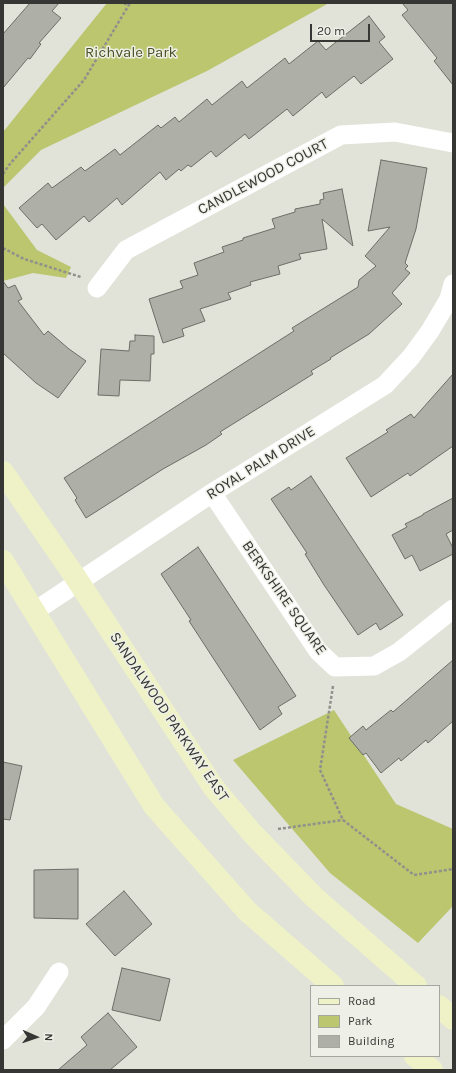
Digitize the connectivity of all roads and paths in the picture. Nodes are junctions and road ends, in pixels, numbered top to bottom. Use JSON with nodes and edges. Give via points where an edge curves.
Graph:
{"nodes":[{"id":1,"x":124,"y":3,"type":"edge"},
{"id":2,"x":130,"y":3,"type":"edge"},
{"id":3,"x":128,"y":6,"type":"junction"},
{"id":4,"x":453,"y":143,"type":"edge"},
{"id":5,"x":3,"y":174,"type":"edge"},
{"id":6,"x":3,"y":248,"type":"edge"},
{"id":7,"x":453,"y":284,"type":"edge"},
{"id":8,"x":97,"y":288,"type":"joint"},
{"id":9,"x":3,"y":472,"type":"edge"},
{"id":10,"x":212,"y":493,"type":"junction"},
{"id":11,"x":3,"y":561,"type":"edge"},
{"id":12,"x":78,"y":581,"type":"junction"},
{"id":13,"x":453,"y":609,"type":"edge"},
{"id":14,"x":35,"y":611,"type":"junction"},
{"id":15,"x":318,"y":651,"type":"junction"},
{"id":16,"x":343,"y":820,"type":"junction"},
{"id":17,"x":252,"y":833,"type":"junction"},
{"id":18,"x":453,"y":869,"type":"edge"},
{"id":19,"x":59,"y":972,"type":"dead end"},
{"id":20,"x":331,"y":985,"type":"edge"},
{"id":21,"x":415,"y":985,"type":"edge"},
{"id":22,"x":440,"y":1007,"type":"edge"},
{"id":23,"x":453,"y":1019,"type":"edge"},
{"id":24,"x":3,"y":1040,"type":"edge"},
{"id":25,"x":416,"y":1057,"type":"edge"},
{"id":26,"x":432,"y":1070,"type":"edge"}],
"edges":[{"from":1,"to":3,"type":"path"},
{"from":2,"to":3,"type":"path"},
{"from":3,"to":5,"type":"path","via":[[84,80]]},
{"from":4,"to":8,"type":"street","name":"CANDLEWOOD COURT","via":[[395,132],[341,135],[126,250]]},
{"from":6,"to":8,"type":"path","via":[[24,259],[79,277]]},
{"from":7,"to":10,"type":"street","name":"ROYAL PALM DRIVE","via":[[449,299],[430,331],[411,357],[385,385]]},
{"from":9,"to":12,"type":"main road","name":"SANDALWOOD PARKWAY EAST"},
{"from":10,"to":12,"type":"street","name":"ROYAL PALM DRIVE"},
{"from":10,"to":15,"type":"street","name":"BERKSHIRE SQUARE"},
{"from":11,"to":14,"type":"main road"},
{"from":12,"to":14,"type":"street","name":"ROYAL PALM DRIVE"},
{"from":12,"to":17,"type":"main road","name":"SANDALWOOD PARKWAY EAST","via":[[214,788]]},
{"from":13,"to":15,"type":"street","name":"BERKSHIRE SQUARE","via":[[399,652],[374,666],[335,667]]},
{"from":14,"to":20,"type":"main road","via":[[154,806],[247,911]]},
{"from":15,"to":16,"type":"path","via":[[333,686],[320,770]]},
{"from":16,"to":17,"type":"path"},
{"from":16,"to":18,"type":"path","via":[[414,875]]},
{"from":17,"to":21,"type":"main road","name":"SANDALWOOD PARKWAY EAST","via":[[314,897]]},
{"from":19,"to":24,"type":"street","via":[[36,1007]]},
{"from":22,"to":23,"type":"main road"},
{"from":25,"to":26,"type":"main road"}]}
